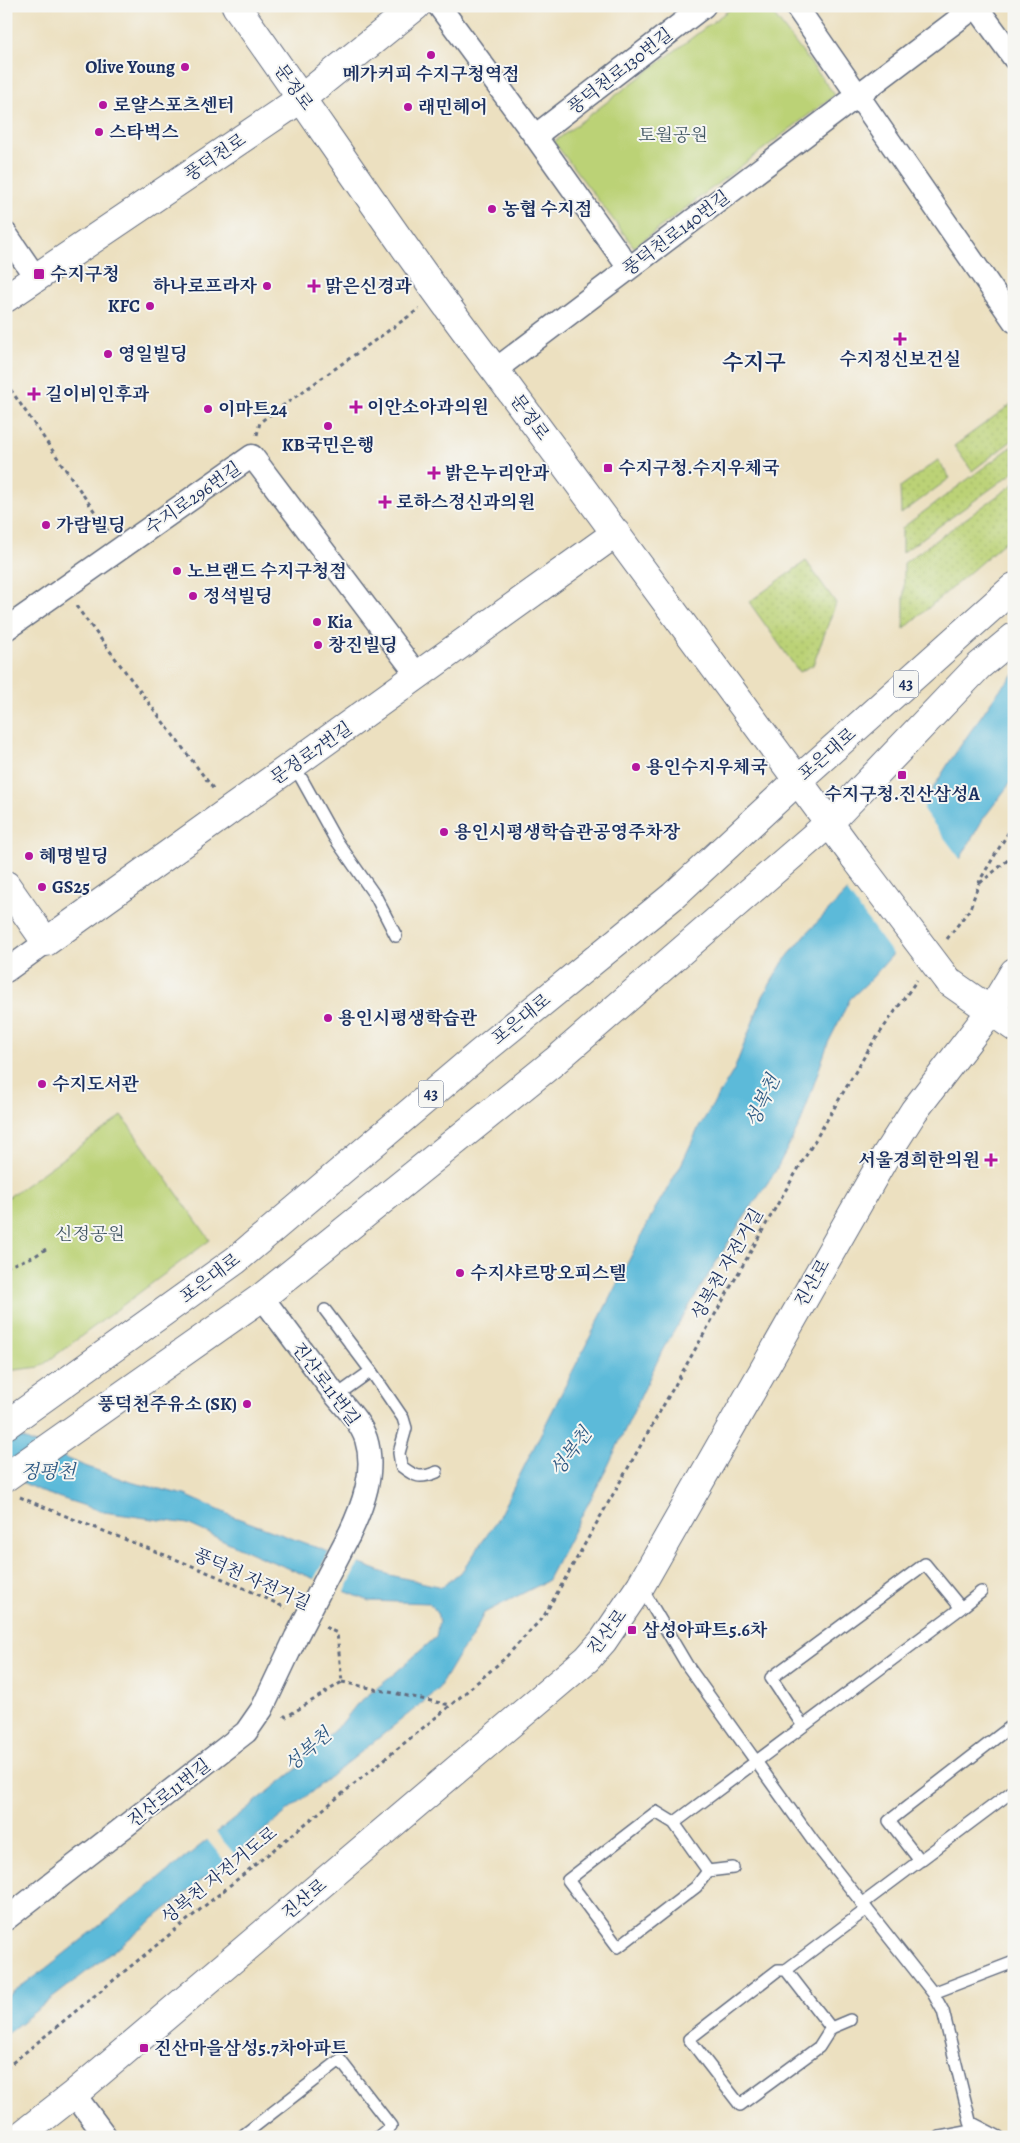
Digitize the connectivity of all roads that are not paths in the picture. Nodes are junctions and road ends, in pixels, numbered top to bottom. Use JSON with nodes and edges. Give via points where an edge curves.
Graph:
{"nodes":[{"id":1,"x":236,"y":6,"type":"edge"},
{"id":2,"x":416,"y":6,"type":"edge"},
{"id":3,"x":439,"y":6,"type":"edge"},
{"id":4,"x":704,"y":6,"type":"edge"},
{"id":5,"x":796,"y":6,"type":"edge"},
{"id":6,"x":976,"y":6,"type":"edge"},
{"id":7,"x":1014,"y":58,"type":"edge"},
{"id":8,"x":858,"y":95,"type":"junction"},
{"id":9,"x":302,"y":98,"type":"junction"},
{"id":10,"x":535,"y":136,"type":"junction"},
{"id":11,"x":6,"y":234,"type":"edge"},
{"id":12,"x":629,"y":268,"type":"junction"},
{"id":13,"x":36,"y":278,"type":"junction"},
{"id":14,"x":6,"y":298,"type":"edge"},
{"id":15,"x":1013,"y":318,"type":"edge"},
{"id":16,"x":495,"y":370,"type":"junction"},
{"id":17,"x":616,"y":533,"type":"junction"},
{"id":18,"x":1014,"y":587,"type":"edge"},
{"id":19,"x":6,"y":629,"type":"edge"},
{"id":20,"x":1014,"y":637,"type":"edge"},
{"id":21,"x":418,"y":676,"type":"junction"},
{"id":22,"x":294,"y":765,"type":"junction"},
{"id":23,"x":798,"y":780,"type":"junction"},
{"id":24,"x":830,"y":823,"type":"junction"},
{"id":25,"x":6,"y":885,"type":"edge"},
{"id":26,"x":396,"y":936,"type":"dead end"},
{"id":27,"x":46,"y":942,"type":"junction"},
{"id":28,"x":6,"y":970,"type":"edge"},
{"id":29,"x":1014,"y":972,"type":"edge"},
{"id":30,"x":990,"y":1012,"type":"junction"},
{"id":31,"x":1014,"y":1027,"type":"edge"},
{"id":32,"x":262,"y":1298,"type":"junction"},
{"id":33,"x":324,"y":1310,"type":"dead end"},
{"id":34,"x":371,"y":1371,"type":"junction"},
{"id":35,"x":336,"y":1396,"type":"junction"},
{"id":36,"x":6,"y":1425,"type":"edge"},
{"id":37,"x":437,"y":1472,"type":"dead end"},
{"id":38,"x":11,"y":1486,"type":"edge"},
{"id":39,"x":641,"y":1585,"type":"junction"},
{"id":40,"x":981,"y":1592,"type":"dead end"},
{"id":41,"x":961,"y":1608,"type":"junction"},
{"id":42,"x":1014,"y":1724,"type":"edge"},
{"id":43,"x":803,"y":1726,"type":"junction"},
{"id":44,"x":756,"y":1760,"type":"junction"},
{"id":45,"x":1014,"y":1790,"type":"edge"},
{"id":46,"x":674,"y":1823,"type":"junction"},
{"id":47,"x":920,"y":1861,"type":"junction"},
{"id":48,"x":732,"y":1868,"type":"dead end"},
{"id":49,"x":708,"y":1871,"type":"junction"},
{"id":50,"x":865,"y":1907,"type":"junction"},
{"id":51,"x":6,"y":1919,"type":"edge"},
{"id":52,"x":1013,"y":1965,"type":"edge"},
{"id":53,"x":786,"y":1970,"type":"junction"},
{"id":54,"x":933,"y":1993,"type":"junction"},
{"id":55,"x":850,"y":2020,"type":"dead end"},
{"id":56,"x":831,"y":2028,"type":"junction"},
{"id":57,"x":74,"y":2094,"type":"junction"},
{"id":58,"x":972,"y":2130,"type":"edge"},
{"id":59,"x":19,"y":2137,"type":"edge"},
{"id":60,"x":106,"y":2137,"type":"edge"},
{"id":61,"x":241,"y":2137,"type":"edge"},
{"id":62,"x":378,"y":2137,"type":"edge"},
{"id":63,"x":940,"y":2137,"type":"edge"},
{"id":64,"x":999,"y":2137,"type":"edge"}],
"edges":[{"from":1,"to":9,"type":"street","name":"문정로"},
{"from":2,"to":9,"type":"street","name":"풍덕천로"},
{"from":3,"to":10,"type":"street"},
{"from":4,"to":10,"type":"street","name":"풍덕천로130번길"},
{"from":5,"to":8,"type":"street"},
{"from":6,"to":7,"type":"street","name":"풍덕천로140번길"},
{"from":6,"to":8,"type":"street","name":"풍덕천로140번길"},
{"from":8,"to":12,"type":"street","name":"풍덕천로140번길"},
{"from":8,"to":15,"type":"street"},
{"from":9,"to":13,"type":"street","name":"풍덕천로"},
{"from":9,"to":16,"type":"street","name":"문정로","via":[[437,295]]},
{"from":10,"to":12,"type":"street"},
{"from":11,"to":13,"type":"street"},
{"from":12,"to":16,"type":"street","name":"풍덕천로140번길"},
{"from":13,"to":14,"type":"street","name":"풍덕천로"},
{"from":16,"to":17,"type":"street","name":"문정로"},
{"from":17,"to":21,"type":"street","name":"문정로7번길"},
{"from":17,"to":23,"type":"street","name":"문정로"},
{"from":18,"to":23,"type":"street","name":"포은대로","number":"43"},
{"from":19,"to":21,"type":"street","name":"수지로296번길","via":[[252,456]]},
{"from":20,"to":24,"type":"street","number":"43","via":[[979,666]]},
{"from":21,"to":22,"type":"street","name":"문정로7번길"},
{"from":22,"to":26,"type":"lane","via":[[334,837],[376,897]]},
{"from":22,"to":27,"type":"street","name":"문정로7번길"},
{"from":23,"to":24,"type":"street","name":"문정로"},
{"from":23,"to":36,"type":"street","name":"포은대로","number":"43","via":[[673,896],[479,1054],[236,1260]]},
{"from":24,"to":30,"type":"street","name":"문정로","bridge":true,"via":[[948,981]]},
{"from":24,"to":32,"type":"street","number":"43","via":[[555,1061]]},
{"from":25,"to":27,"type":"street"},
{"from":27,"to":28,"type":"street","name":"문정로7번길"},
{"from":29,"to":30,"type":"street","name":"진산로"},
{"from":30,"to":31,"type":"street","name":"문정로"},
{"from":30,"to":39,"type":"street","name":"진산로","via":[[914,1111],[886,1155]]},
{"from":32,"to":35,"type":"street","name":"진산로11번길"},
{"from":32,"to":38,"type":"street","number":"43","via":[[95,1415]]},
{"from":33,"to":34,"type":"lane"},
{"from":34,"to":35,"type":"lane"},
{"from":34,"to":37,"type":"lane","via":[[403,1418],[406,1428],[399,1454],[401,1466],[413,1475],[425,1477]]},
{"from":35,"to":51,"type":"street","name":"진산로11번길","bridge":true,"via":[[366,1438],[369,1458],[364,1500],[269,1695],[246,1732]]},
{"from":39,"to":44,"type":"lane","via":[[687,1665]]},
{"from":39,"to":57,"type":"street","name":"진산로","via":[[587,1659]]},
{"from":40,"to":41,"type":"lane"},
{"from":41,"to":43,"type":"lane"},
{"from":41,"to":43,"type":"lane","via":[[925,1564],[771,1678]]},
{"from":42,"to":47,"type":"lane","via":[[889,1821]]},
{"from":43,"to":44,"type":"lane"},
{"from":44,"to":46,"type":"lane"},
{"from":44,"to":50,"type":"lane"},
{"from":45,"to":47,"type":"lane"},
{"from":46,"to":49,"type":"lane"},
{"from":46,"to":49,"type":"lane","via":[[656,1812],[568,1880],[618,1947],[696,1887]]},
{"from":47,"to":50,"type":"lane"},
{"from":48,"to":49,"type":"lane"},
{"from":50,"to":53,"type":"lane"},
{"from":50,"to":54,"type":"lane"},
{"from":52,"to":54,"type":"lane"},
{"from":53,"to":56,"type":"lane"},
{"from":53,"to":56,"type":"lane","via":[[778,1970],[689,2039],[740,2105],[819,2047]]},
{"from":54,"to":58,"type":"lane","via":[[943,2011]]},
{"from":55,"to":56,"type":"lane"},
{"from":57,"to":59,"type":"street","name":"진산로"},
{"from":57,"to":60,"type":"street"},
{"from":58,"to":63,"type":"lane"},
{"from":58,"to":64,"type":"lane"},
{"from":61,"to":62,"type":"lane","via":[[340,2060],[392,2126]]}]}
